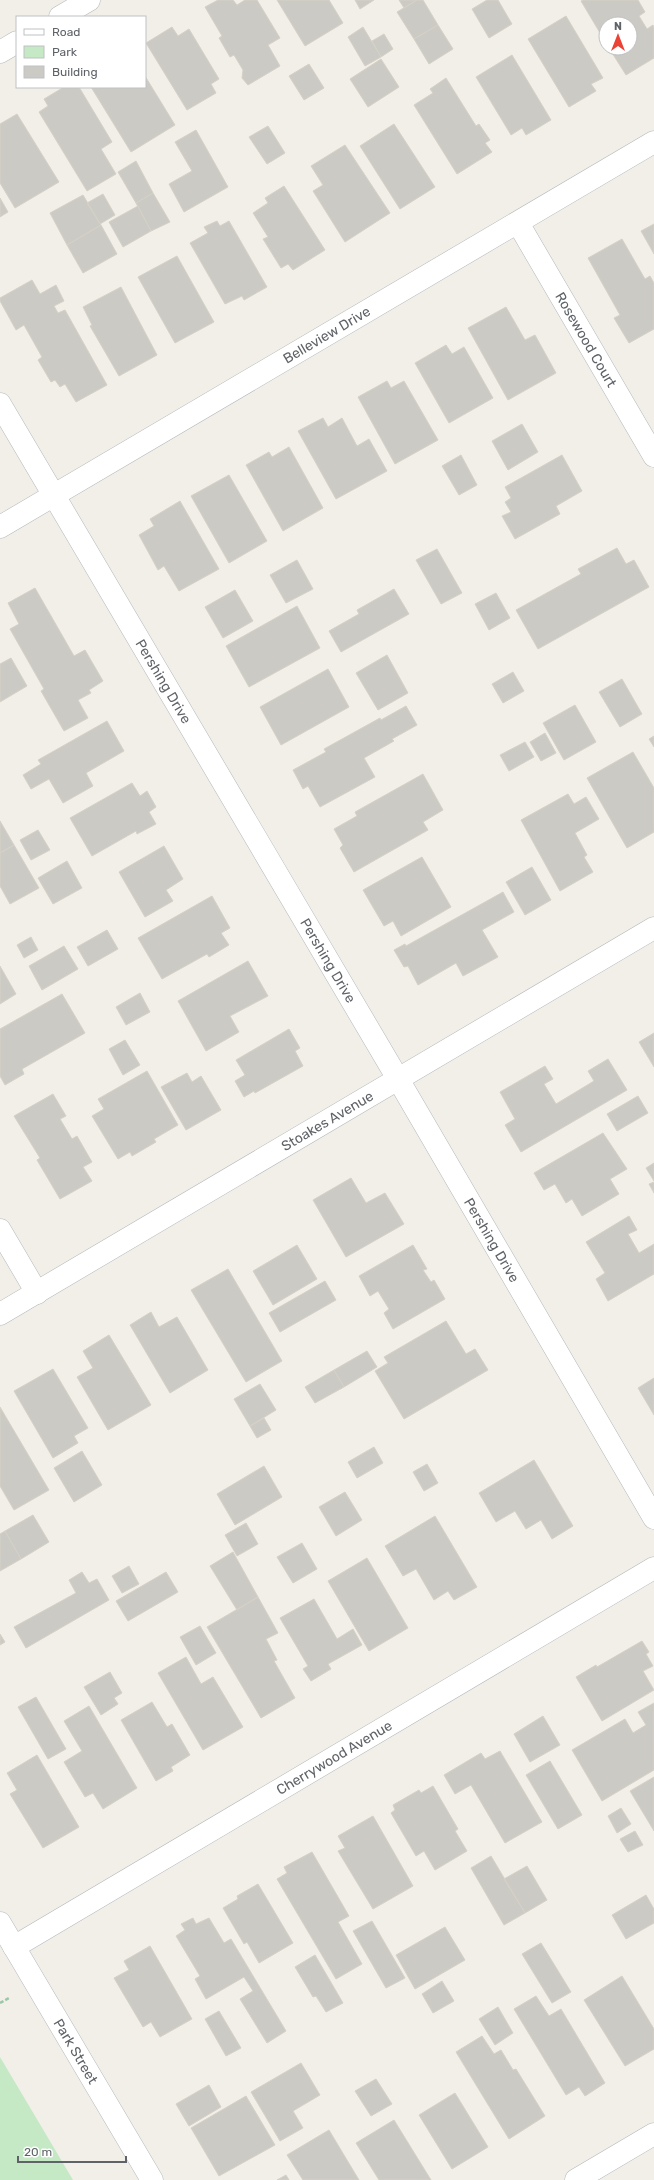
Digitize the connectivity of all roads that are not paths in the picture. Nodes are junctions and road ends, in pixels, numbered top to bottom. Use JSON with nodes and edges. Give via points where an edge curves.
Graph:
{"nodes":[{"id":1,"x":89,"y":0,"type":"edge"},
{"id":2,"x":62,"y":16,"type":"edge"},
{"id":3,"x":16,"y":43,"type":"edge"},
{"id":4,"x":0,"y":52,"type":"edge"},
{"id":5,"x":654,"y":142,"type":"edge"},
{"id":6,"x":518,"y":223,"type":"junction"},
{"id":7,"x":0,"y":404,"type":"edge"},
{"id":8,"x":654,"y":456,"type":"edge"},
{"id":9,"x":53,"y":496,"type":"junction"},
{"id":10,"x":0,"y":527,"type":"edge"},
{"id":11,"x":654,"y":928,"type":"edge"},
{"id":12,"x":398,"y":1079,"type":"junction"},
{"id":13,"x":0,"y":1230,"type":"edge"},
{"id":14,"x":37,"y":1292,"type":"junction"},
{"id":15,"x":0,"y":1314,"type":"edge"},
{"id":16,"x":654,"y":1518,"type":"edge"},
{"id":17,"x":654,"y":1568,"type":"edge"},
{"id":18,"x":0,"y":1923,"type":"edge"},
{"id":19,"x":14,"y":1947,"type":"junction"},
{"id":20,"x":654,"y":2134,"type":"edge"},
{"id":21,"x":152,"y":2180,"type":"edge"},
{"id":22,"x":576,"y":2180,"type":"edge"}],
"edges":[{"from":1,"to":2,"type":"street"},
{"from":3,"to":4,"type":"street"},
{"from":5,"to":6,"type":"street","name":"Belleview Drive"},
{"from":6,"to":8,"type":"street","name":"Rosewood Court"},
{"from":6,"to":9,"type":"street","name":"Belleview Drive"},
{"from":7,"to":9,"type":"street","name":"Pershing Drive"},
{"from":9,"to":10,"type":"street","name":"Belleview Drive"},
{"from":9,"to":12,"type":"street","name":"Pershing Drive"},
{"from":11,"to":12,"type":"street","name":"Stoakes Avenue"},
{"from":12,"to":14,"type":"street","name":"Stoakes Avenue"},
{"from":12,"to":16,"type":"street","name":"Pershing Drive"},
{"from":13,"to":14,"type":"street"},
{"from":14,"to":15,"type":"street","name":"Stoakes Avenue"},
{"from":17,"to":19,"type":"street","name":"Cherrywood Avenue"},
{"from":18,"to":19,"type":"street","name":"Park Street"},
{"from":19,"to":21,"type":"street","name":"Park Street"},
{"from":20,"to":22,"type":"street"}]}
